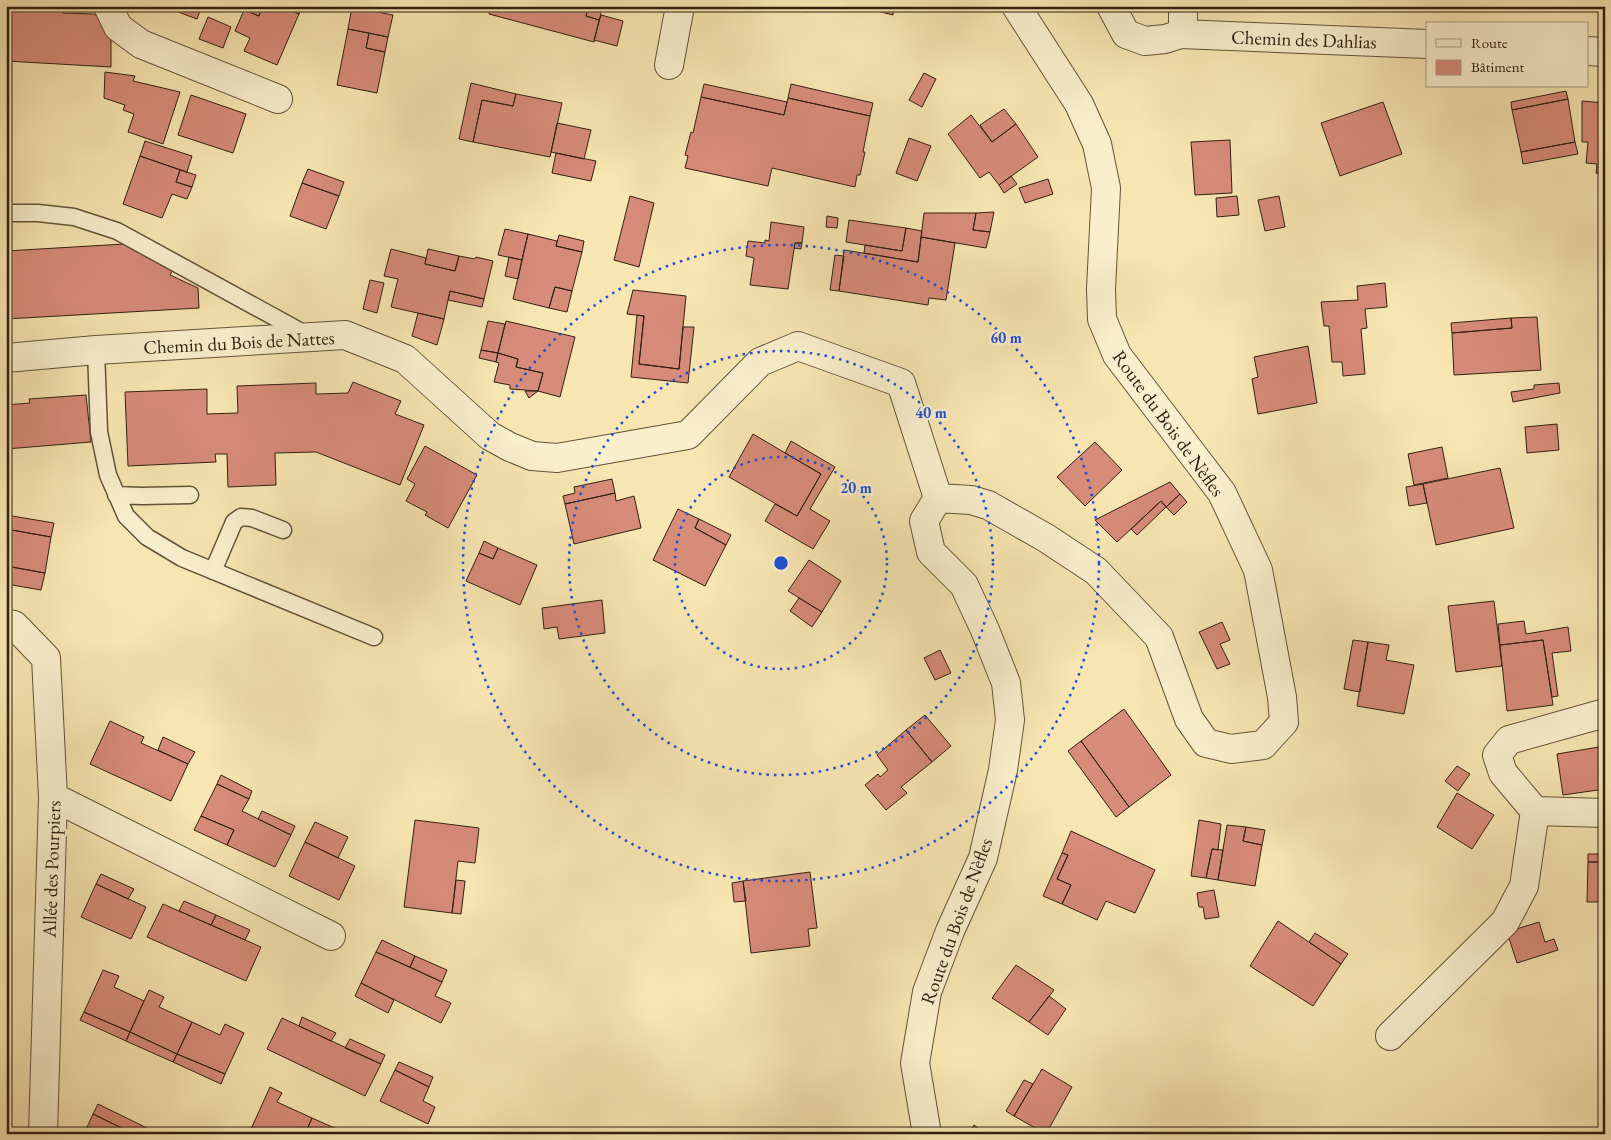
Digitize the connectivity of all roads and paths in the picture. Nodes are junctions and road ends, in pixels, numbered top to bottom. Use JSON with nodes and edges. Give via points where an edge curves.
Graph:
{"nodes":[{"id":1,"x":108,"y":6,"type":"edge"},
{"id":2,"x":680,"y":6,"type":"edge"},
{"id":3,"x":1016,"y":6,"type":"edge"},
{"id":4,"x":1111,"y":6,"type":"edge"},
{"id":5,"x":1184,"y":6,"type":"edge"},
{"id":6,"x":1181,"y":34,"type":"junction"},
{"id":7,"x":1426,"y":44,"type":"edge"},
{"id":8,"x":1588,"y":51,"type":"edge"},
{"id":9,"x":1605,"y":52,"type":"edge"},
{"id":10,"x":669,"y":66,"type":"dead end"},
{"id":11,"x":278,"y":99,"type":"dead end"},
{"id":12,"x":6,"y":213,"type":"edge"},
{"id":13,"x":311,"y":338,"type":"junction"},
{"id":14,"x":96,"y":350,"type":"junction"},
{"id":15,"x":6,"y":358,"type":"edge"},
{"id":16,"x":116,"y":495,"type":"junction"},
{"id":17,"x":190,"y":495,"type":"dead end"},
{"id":18,"x":938,"y":498,"type":"junction"},
{"id":19,"x":282,"y":530,"type":"dead end"},
{"id":20,"x":213,"y":571,"type":"junction"},
{"id":21,"x":6,"y":623,"type":"edge"},
{"id":22,"x":374,"y":637,"type":"dead end"},
{"id":23,"x":1605,"y":713,"type":"edge"},
{"id":24,"x":53,"y":797,"type":"junction"},
{"id":25,"x":1535,"y":811,"type":"junction"},
{"id":26,"x":1605,"y":813,"type":"edge"},
{"id":27,"x":331,"y":936,"type":"dead end"},
{"id":28,"x":1390,"y":1036,"type":"dead end"},
{"id":29,"x":43,"y":1134,"type":"edge"},
{"id":30,"x":926,"y":1134,"type":"edge"}],
"edges":[{"from":1,"to":11,"type":"street","via":[[118,27],[141,44]]},
{"from":2,"to":10,"type":"street"},
{"from":3,"to":18,"type":"street","name":"Route du Bois de Nèfles","via":[[1078,104],[1097,144],[1106,188],[1102,319],[1117,355],[1222,493],[1258,570],[1284,722],[1262,746],[1231,748],[1206,742],[1189,719],[1159,637],[1096,571],[988,505],[971,500]]},
{"from":4,"to":6,"type":"street","via":[[1126,34],[1145,41]]},
{"from":5,"to":6,"type":"street"},
{"from":6,"to":7,"type":"street","name":"Chemin des Dahlias"},
{"from":8,"to":9,"type":"street"},
{"from":12,"to":13,"type":"lane","via":[[74,216],[117,230]]},
{"from":13,"to":14,"type":"street","name":"Chemin du Bois de Nattes"},
{"from":13,"to":18,"type":"street","name":"Chemin du Bois de Nattes","via":[[345,335],[405,359],[490,436],[532,456],[558,458],[688,435],[760,362],[798,346],[901,383]]},
{"from":14,"to":15,"type":"street","name":"Chemin du Bois de Nattes"},
{"from":14,"to":16,"type":"lane","via":[[99,432],[108,475]]},
{"from":16,"to":17,"type":"lane"},
{"from":16,"to":20,"type":"lane","via":[[126,516],[147,537],[182,558]]},
{"from":18,"to":30,"type":"street","name":"Route du Bois de Nèfles","via":[[924,521],[931,552],[964,585],[1006,683],[1010,720],[1003,770],[983,858],[927,992],[915,1064]]},
{"from":19,"to":20,"type":"lane","via":[[241,517],[234,522]]},
{"from":20,"to":22,"type":"lane"},
{"from":21,"to":24,"type":"street","name":"Allée des Pourpiers","via":[[14,625],[46,658]]},
{"from":23,"to":25,"type":"street","via":[[1509,740],[1497,755],[1503,773]]},
{"from":24,"to":27,"type":"street"},
{"from":24,"to":29,"type":"street","name":"Allée des Pourpiers"},
{"from":25,"to":26,"type":"street"},
{"from":25,"to":28,"type":"street","via":[[1524,886],[1505,922]]}]}
